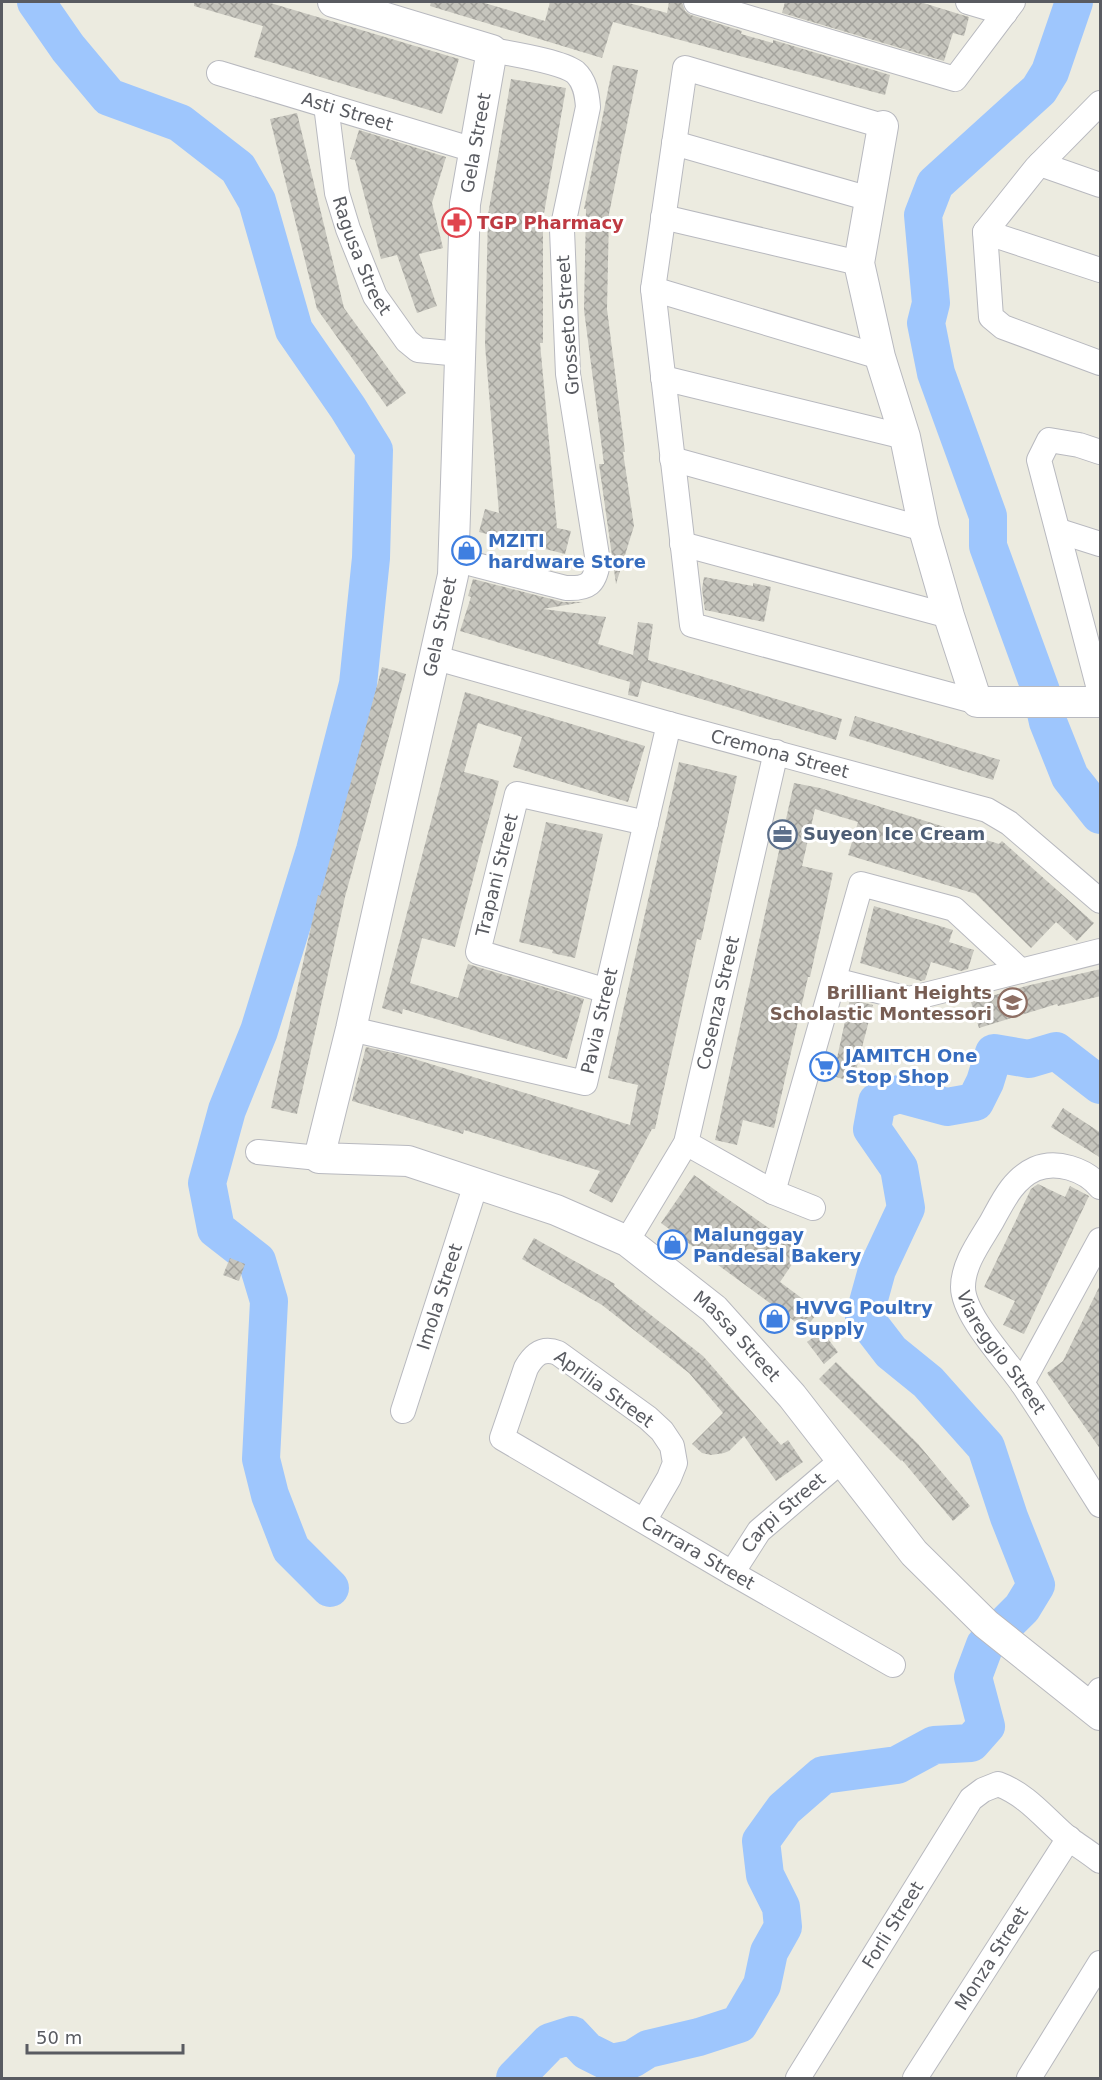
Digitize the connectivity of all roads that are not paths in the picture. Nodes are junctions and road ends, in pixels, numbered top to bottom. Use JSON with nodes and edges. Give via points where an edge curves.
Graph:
{"nodes":[{"id":1,"x":333,"y":2,"type":"edge"},
{"id":2,"x":696,"y":2,"type":"edge"},
{"id":3,"x":968,"y":2,"type":"edge"},
{"id":4,"x":1009,"y":7,"type":"edge"},
{"id":5,"x":768,"y":12,"type":"edge"},
{"id":6,"x":492,"y":50,"type":"junction"},
{"id":7,"x":219,"y":73,"type":"dead end"},
{"id":8,"x":1101,"y":103,"type":"edge"},
{"id":9,"x":326,"y":105,"type":"junction"},
{"id":10,"x":883,"y":126,"type":"joint"},
{"id":11,"x":674,"y":143,"type":"junction"},
{"id":12,"x":474,"y":150,"type":"junction"},
{"id":13,"x":1040,"y":164,"type":"junction"},
{"id":14,"x":1101,"y":185,"type":"edge"},
{"id":15,"x":870,"y":199,"type":"junction"},
{"id":16,"x":663,"y":218,"type":"junction"},
{"id":17,"x":985,"y":232,"type":"junction"},
{"id":18,"x":859,"y":263,"type":"junction"},
{"id":19,"x":1101,"y":270,"type":"edge"},
{"id":20,"x":653,"y":289,"type":"junction"},
{"id":21,"x":460,"y":354,"type":"junction"},
{"id":22,"x":880,"y":357,"type":"junction"},
{"id":23,"x":1101,"y":363,"type":"edge"},
{"id":24,"x":663,"y":378,"type":"junction"},
{"id":25,"x":905,"y":437,"type":"junction"},
{"id":26,"x":1101,"y":452,"type":"edge"},
{"id":27,"x":672,"y":459,"type":"junction"},
{"id":28,"x":924,"y":529,"type":"junction"},
{"id":29,"x":1059,"y":531,"type":"junction"},
{"id":30,"x":682,"y":544,"type":"junction"},
{"id":31,"x":1101,"y":544,"type":"edge"},
{"id":32,"x":453,"y":559,"type":"junction"},
{"id":33,"x":949,"y":615,"type":"junction"},
{"id":34,"x":1092,"y":622,"type":"edge"},
{"id":35,"x":433,"y":657,"type":"junction"},
{"id":36,"x":1101,"y":693,"type":"edge"},
{"id":37,"x":977,"y":702,"type":"junction"},
{"id":38,"x":1101,"y":702,"type":"edge"},
{"id":39,"x":669,"y":724,"type":"junction"},
{"id":40,"x":776,"y":752,"type":"junction"},
{"id":41,"x":646,"y":823,"type":"junction"},
{"id":42,"x":1101,"y":901,"type":"edge"},
{"id":43,"x":1101,"y":951,"type":"edge"},
{"id":44,"x":1021,"y":972,"type":"junction"},
{"id":45,"x":835,"y":980,"type":"junction"},
{"id":46,"x":607,"y":991,"type":"junction"},
{"id":47,"x":351,"y":1029,"type":"junction"},
{"id":48,"x":686,"y":1143,"type":"junction"},
{"id":49,"x":258,"y":1152,"type":"dead end"},
{"id":50,"x":319,"y":1158,"type":"junction"},
{"id":51,"x":476,"y":1184,"type":"junction"},
{"id":52,"x":1101,"y":1187,"type":"edge"},
{"id":53,"x":773,"y":1192,"type":"junction"},
{"id":54,"x":813,"y":1208,"type":"dead end"},
{"id":55,"x":1101,"y":1240,"type":"edge"},
{"id":56,"x":627,"y":1241,"type":"junction"},
{"id":57,"x":1022,"y":1383,"type":"junction"},
{"id":58,"x":403,"y":1411,"type":"dead end"},
{"id":59,"x":502,"y":1438,"type":"joint"},
{"id":60,"x":842,"y":1460,"type":"junction"},
{"id":61,"x":1098,"y":1491,"type":"edge"},
{"id":62,"x":644,"y":1521,"type":"junction"},
{"id":63,"x":732,"y":1573,"type":"junction"},
{"id":64,"x":893,"y":1665,"type":"dead end"},
{"id":65,"x":1097,"y":1704,"type":"edge"},
{"id":66,"x":1069,"y":1838,"type":"junction"},
{"id":67,"x":1101,"y":1861,"type":"edge"},
{"id":68,"x":1101,"y":1963,"type":"edge"},
{"id":69,"x":798,"y":2079,"type":"edge"},
{"id":70,"x":915,"y":2079,"type":"edge"},
{"id":71,"x":1029,"y":2079,"type":"edge"}],
"edges":[{"from":1,"to":6,"type":"street","name":"Grosseto Street"},
{"from":2,"to":5,"type":"street"},
{"from":3,"to":4,"type":"street"},
{"from":4,"to":5,"type":"street","via":[[955,79]]},
{"from":6,"to":12,"type":"street","name":"Gela Street"},
{"from":6,"to":32,"type":"street","name":"Grosseto Street","via":[[564,67],[583,82],[587,94],[588,107],[562,230],[568,374],[598,562],[596,576],[589,584],[566,588]]},
{"from":7,"to":9,"type":"street","name":"Asti Street"},
{"from":8,"to":13,"type":"street"},
{"from":9,"to":12,"type":"street","name":"Asti Street"},
{"from":9,"to":21,"type":"street","name":"Ragusa Street","via":[[337,193],[375,296],[418,350]]},
{"from":10,"to":11,"type":"street","via":[[685,68]]},
{"from":10,"to":15,"type":"street"},
{"from":11,"to":15,"type":"street"},
{"from":11,"to":16,"type":"street"},
{"from":12,"to":21,"type":"street","name":"Gela Street","via":[[465,204]]},
{"from":13,"to":14,"type":"street"},
{"from":13,"to":17,"type":"street"},
{"from":15,"to":18,"type":"street"},
{"from":16,"to":18,"type":"street"},
{"from":16,"to":20,"type":"street"},
{"from":17,"to":19,"type":"street"},
{"from":17,"to":23,"type":"street","via":[[991,317],[1003,327]]},
{"from":18,"to":22,"type":"street"},
{"from":20,"to":22,"type":"street"},
{"from":20,"to":24,"type":"street"},
{"from":21,"to":32,"type":"street","name":"Gela Street"},
{"from":22,"to":25,"type":"street"},
{"from":24,"to":25,"type":"street"},
{"from":24,"to":27,"type":"street"},
{"from":25,"to":28,"type":"street"},
{"from":26,"to":29,"type":"street","via":[[1048,440],[1039,460]]},
{"from":27,"to":28,"type":"street"},
{"from":27,"to":30,"type":"street"},
{"from":28,"to":33,"type":"street"},
{"from":29,"to":31,"type":"street"},
{"from":29,"to":34,"type":"street"},
{"from":30,"to":33,"type":"street"},
{"from":30,"to":37,"type":"street","via":[[692,625]]},
{"from":32,"to":35,"type":"street","name":"Gela Street","via":[[453,575]]},
{"from":33,"to":37,"type":"street"},
{"from":34,"to":36,"type":"street"},
{"from":35,"to":39,"type":"street","name":"Cremona Street"},
{"from":35,"to":47,"type":"street","name":"Gela Street"},
{"from":37,"to":38,"type":"street"},
{"from":39,"to":40,"type":"street","name":"Cremona Street"},
{"from":39,"to":41,"type":"street","name":"Pavia Street"},
{"from":40,"to":42,"type":"street","name":"Cremona Street","via":[[987,810],[1009,823]]},
{"from":40,"to":48,"type":"street","name":"Cosenza Street"},
{"from":41,"to":46,"type":"street","name":"Pavia Street"},
{"from":41,"to":46,"type":"street","name":"Trapani Street","via":[[517,794],[478,952]]},
{"from":43,"to":44,"type":"street"},
{"from":44,"to":45,"type":"street","via":[[909,999]]},
{"from":44,"to":45,"type":"street","via":[[954,909],[861,885]]},
{"from":45,"to":53,"type":"street"},
{"from":46,"to":47,"type":"street","name":"Pavia Street","via":[[585,1083]]},
{"from":47,"to":50,"type":"street","name":"Gela Street"},
{"from":48,"to":53,"type":"street"},
{"from":48,"to":56,"type":"street","name":"Cosenza Street"},
{"from":49,"to":50,"type":"street","name":"Massa Street"},
{"from":50,"to":51,"type":"street","name":"Massa Street","via":[[408,1161]]},
{"from":51,"to":56,"type":"street","name":"Massa Street","via":[[556,1210]]},
{"from":51,"to":58,"type":"street","name":"Imola Street"},
{"from":52,"to":57,"type":"street","name":"Viareggio Street","via":[[1073,1168],[1055,1165],[1028,1172],[1005,1196],[965,1270],[963,1288],[970,1309]]},
{"from":53,"to":54,"type":"street"},
{"from":55,"to":57,"type":"street"},
{"from":56,"to":60,"type":"street","name":"Massa Street","via":[[714,1309],[792,1396]]},
{"from":57,"to":61,"type":"street","name":"Viareggio Street"},
{"from":59,"to":62,"type":"street","name":"Carrara Street"},
{"from":59,"to":62,"type":"street","name":"Aprilia Street","via":[[525,1368],[540,1352],[558,1353],[648,1418],[672,1446],[675,1463]]},
{"from":60,"to":63,"type":"street","name":"Carpi Street","via":[[759,1531]]},
{"from":60,"to":65,"type":"street","name":"Massa Street","via":[[914,1553],[996,1632]]},
{"from":62,"to":63,"type":"street","name":"Carrara Street"},
{"from":63,"to":64,"type":"street","name":"Carrara Street"},
{"from":66,"to":67,"type":"street"},
{"from":66,"to":69,"type":"street","name":"Forli Street","via":[[1014,1790],[998,1784],[971,1799]]},
{"from":66,"to":70,"type":"street","name":"Monza Street"},
{"from":68,"to":71,"type":"street"}]}
